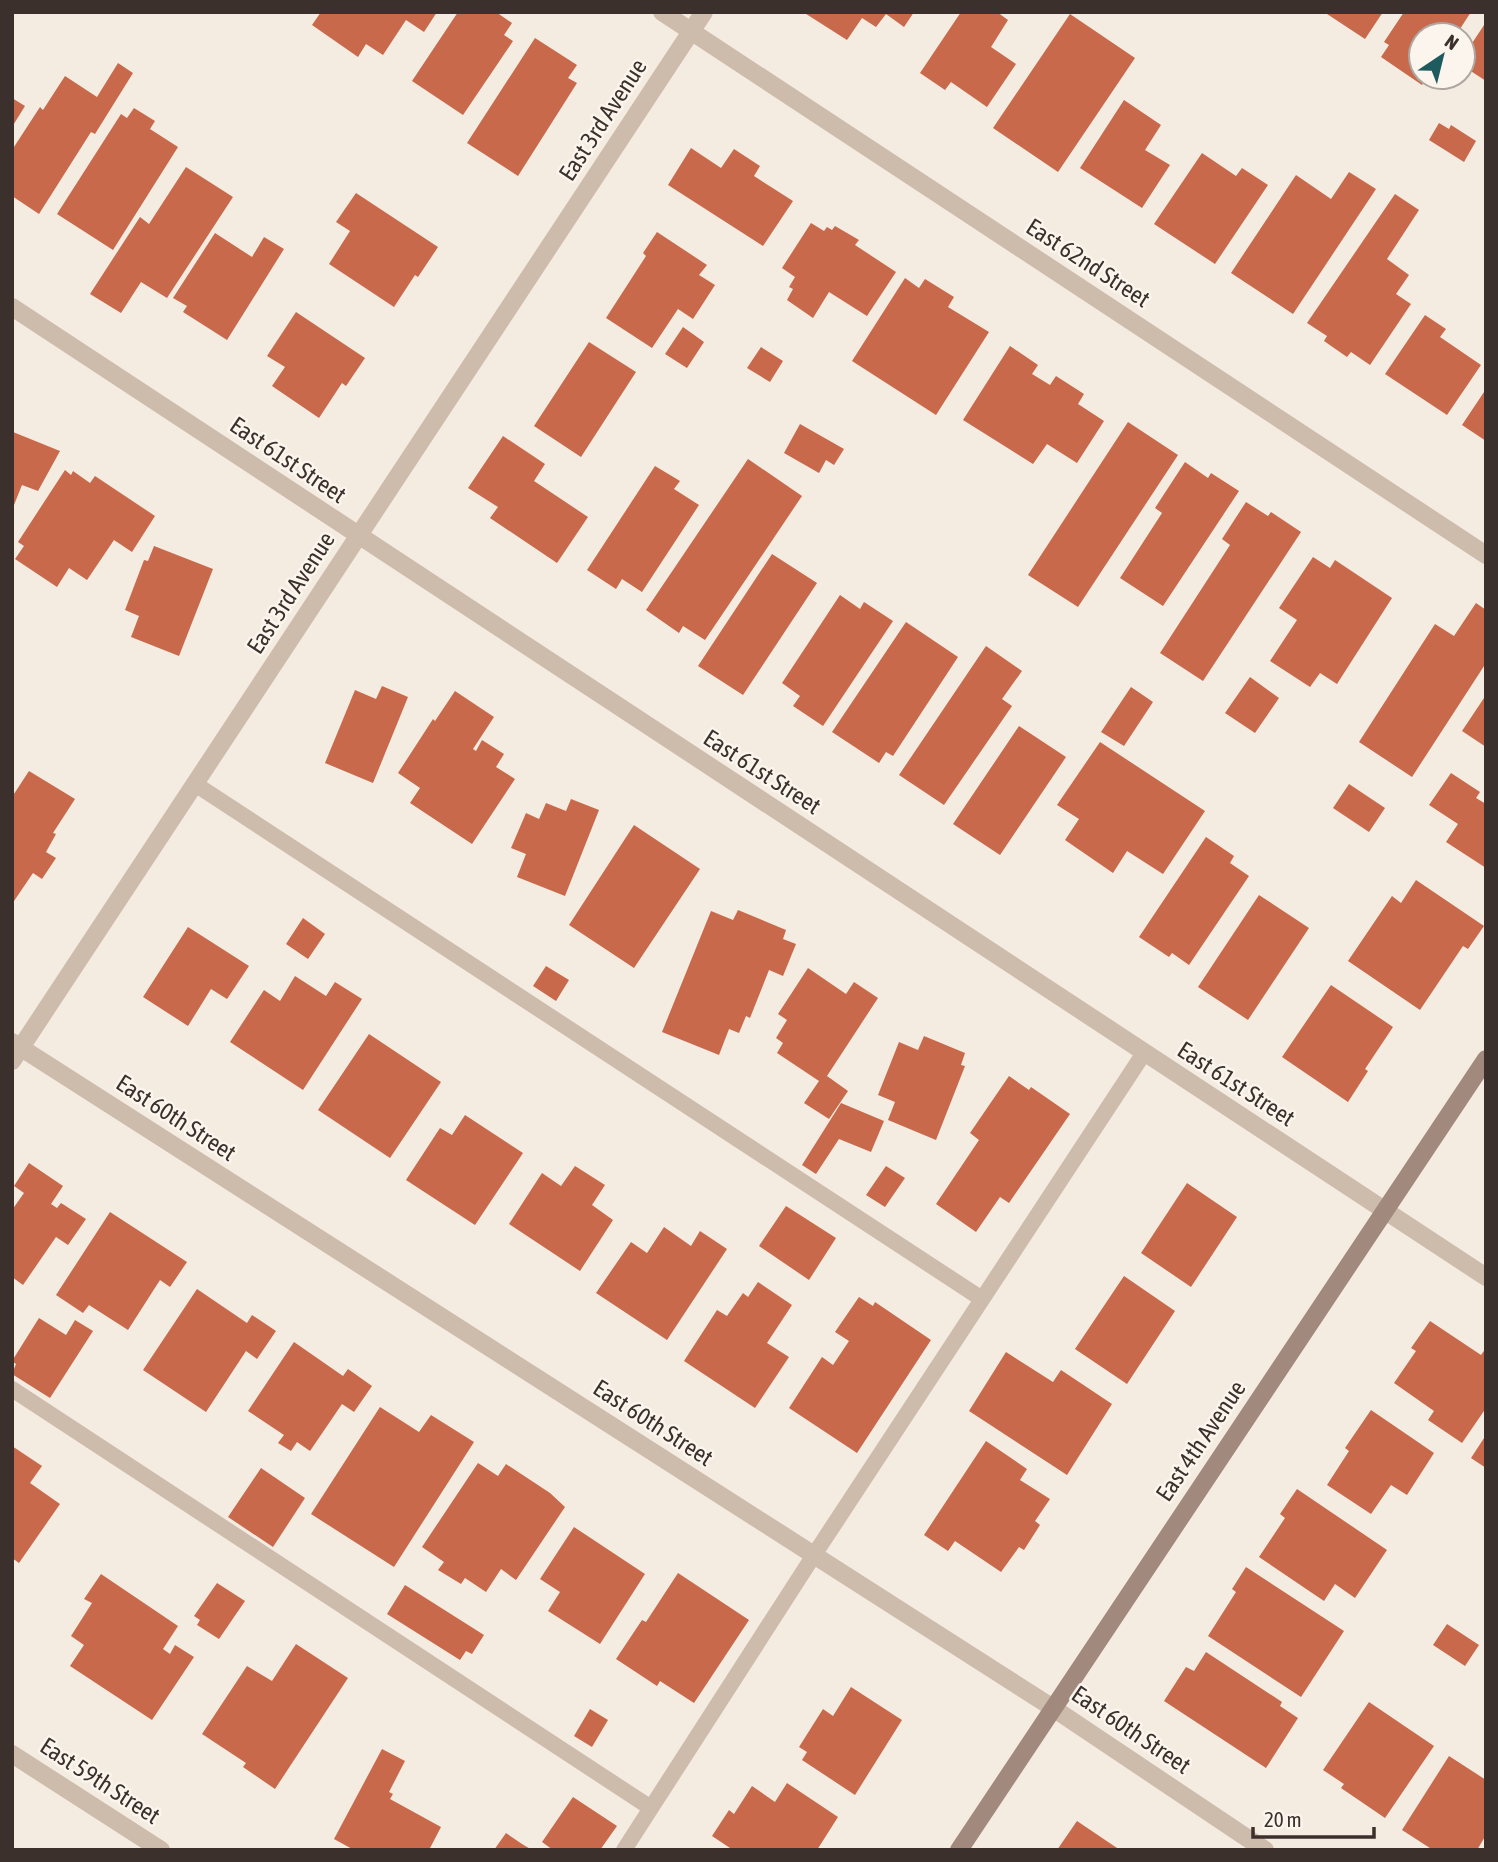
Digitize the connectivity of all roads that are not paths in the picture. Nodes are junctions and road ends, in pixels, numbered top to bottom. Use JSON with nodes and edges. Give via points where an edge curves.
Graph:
{"nodes":[{"id":1,"x":662,"y":12,"type":"edge"},
{"id":2,"x":704,"y":12,"type":"edge"},
{"id":3,"x":691,"y":31,"type":"junction"},
{"id":4,"x":12,"y":307,"type":"edge"},
{"id":5,"x":358,"y":536,"type":"junction"},
{"id":6,"x":1486,"y":555,"type":"edge"},
{"id":7,"x":195,"y":784,"type":"junction"},
{"id":8,"x":15,"y":1051,"type":"edge"},
{"id":9,"x":1144,"y":1053,"type":"junction"},
{"id":10,"x":1486,"y":1059,"type":"edge"},
{"id":11,"x":1384,"y":1210,"type":"junction"},
{"id":12,"x":1486,"y":1277,"type":"edge"},
{"id":13,"x":982,"y":1299,"type":"junction"},
{"id":14,"x":12,"y":1389,"type":"edge"},
{"id":15,"x":814,"y":1555,"type":"junction"},
{"id":16,"x":1053,"y":1708,"type":"junction"},
{"id":17,"x":12,"y":1754,"type":"edge"},
{"id":18,"x":650,"y":1808,"type":"junction"},
{"id":19,"x":161,"y":1850,"type":"edge"},
{"id":20,"x":624,"y":1850,"type":"edge"},
{"id":21,"x":959,"y":1850,"type":"edge"},
{"id":22,"x":1265,"y":1850,"type":"edge"}],
"edges":[{"from":1,"to":3,"type":"street","name":"East 62nd Street"},
{"from":2,"to":3,"type":"street","name":"East 3rd Avenue"},
{"from":3,"to":5,"type":"street","name":"East 3rd Avenue"},
{"from":3,"to":6,"type":"street","name":"East 62nd Street"},
{"from":4,"to":5,"type":"street","name":"East 61st Street"},
{"from":5,"to":7,"type":"street","name":"East 3rd Avenue"},
{"from":5,"to":9,"type":"street","name":"East 61st Street"},
{"from":7,"to":8,"type":"street","name":"East 3rd Avenue"},
{"from":7,"to":13,"type":"lane"},
{"from":8,"to":15,"type":"street","name":"East 60th Street"},
{"from":9,"to":11,"type":"street","name":"East 61st Street"},
{"from":9,"to":13,"type":"lane"},
{"from":10,"to":11,"type":"main road","name":"East 4th Avenue"},
{"from":11,"to":12,"type":"street","name":"East 61st Street"},
{"from":11,"to":16,"type":"main road","name":"East 4th Avenue"},
{"from":13,"to":15,"type":"lane"},
{"from":14,"to":18,"type":"lane"},
{"from":15,"to":16,"type":"street","name":"East 60th Street"},
{"from":15,"to":18,"type":"lane"},
{"from":16,"to":21,"type":"main road","name":"East 4th Avenue"},
{"from":16,"to":22,"type":"street","name":"East 60th Street"},
{"from":17,"to":19,"type":"street","name":"East 59th Street"},
{"from":18,"to":20,"type":"lane"}]}
